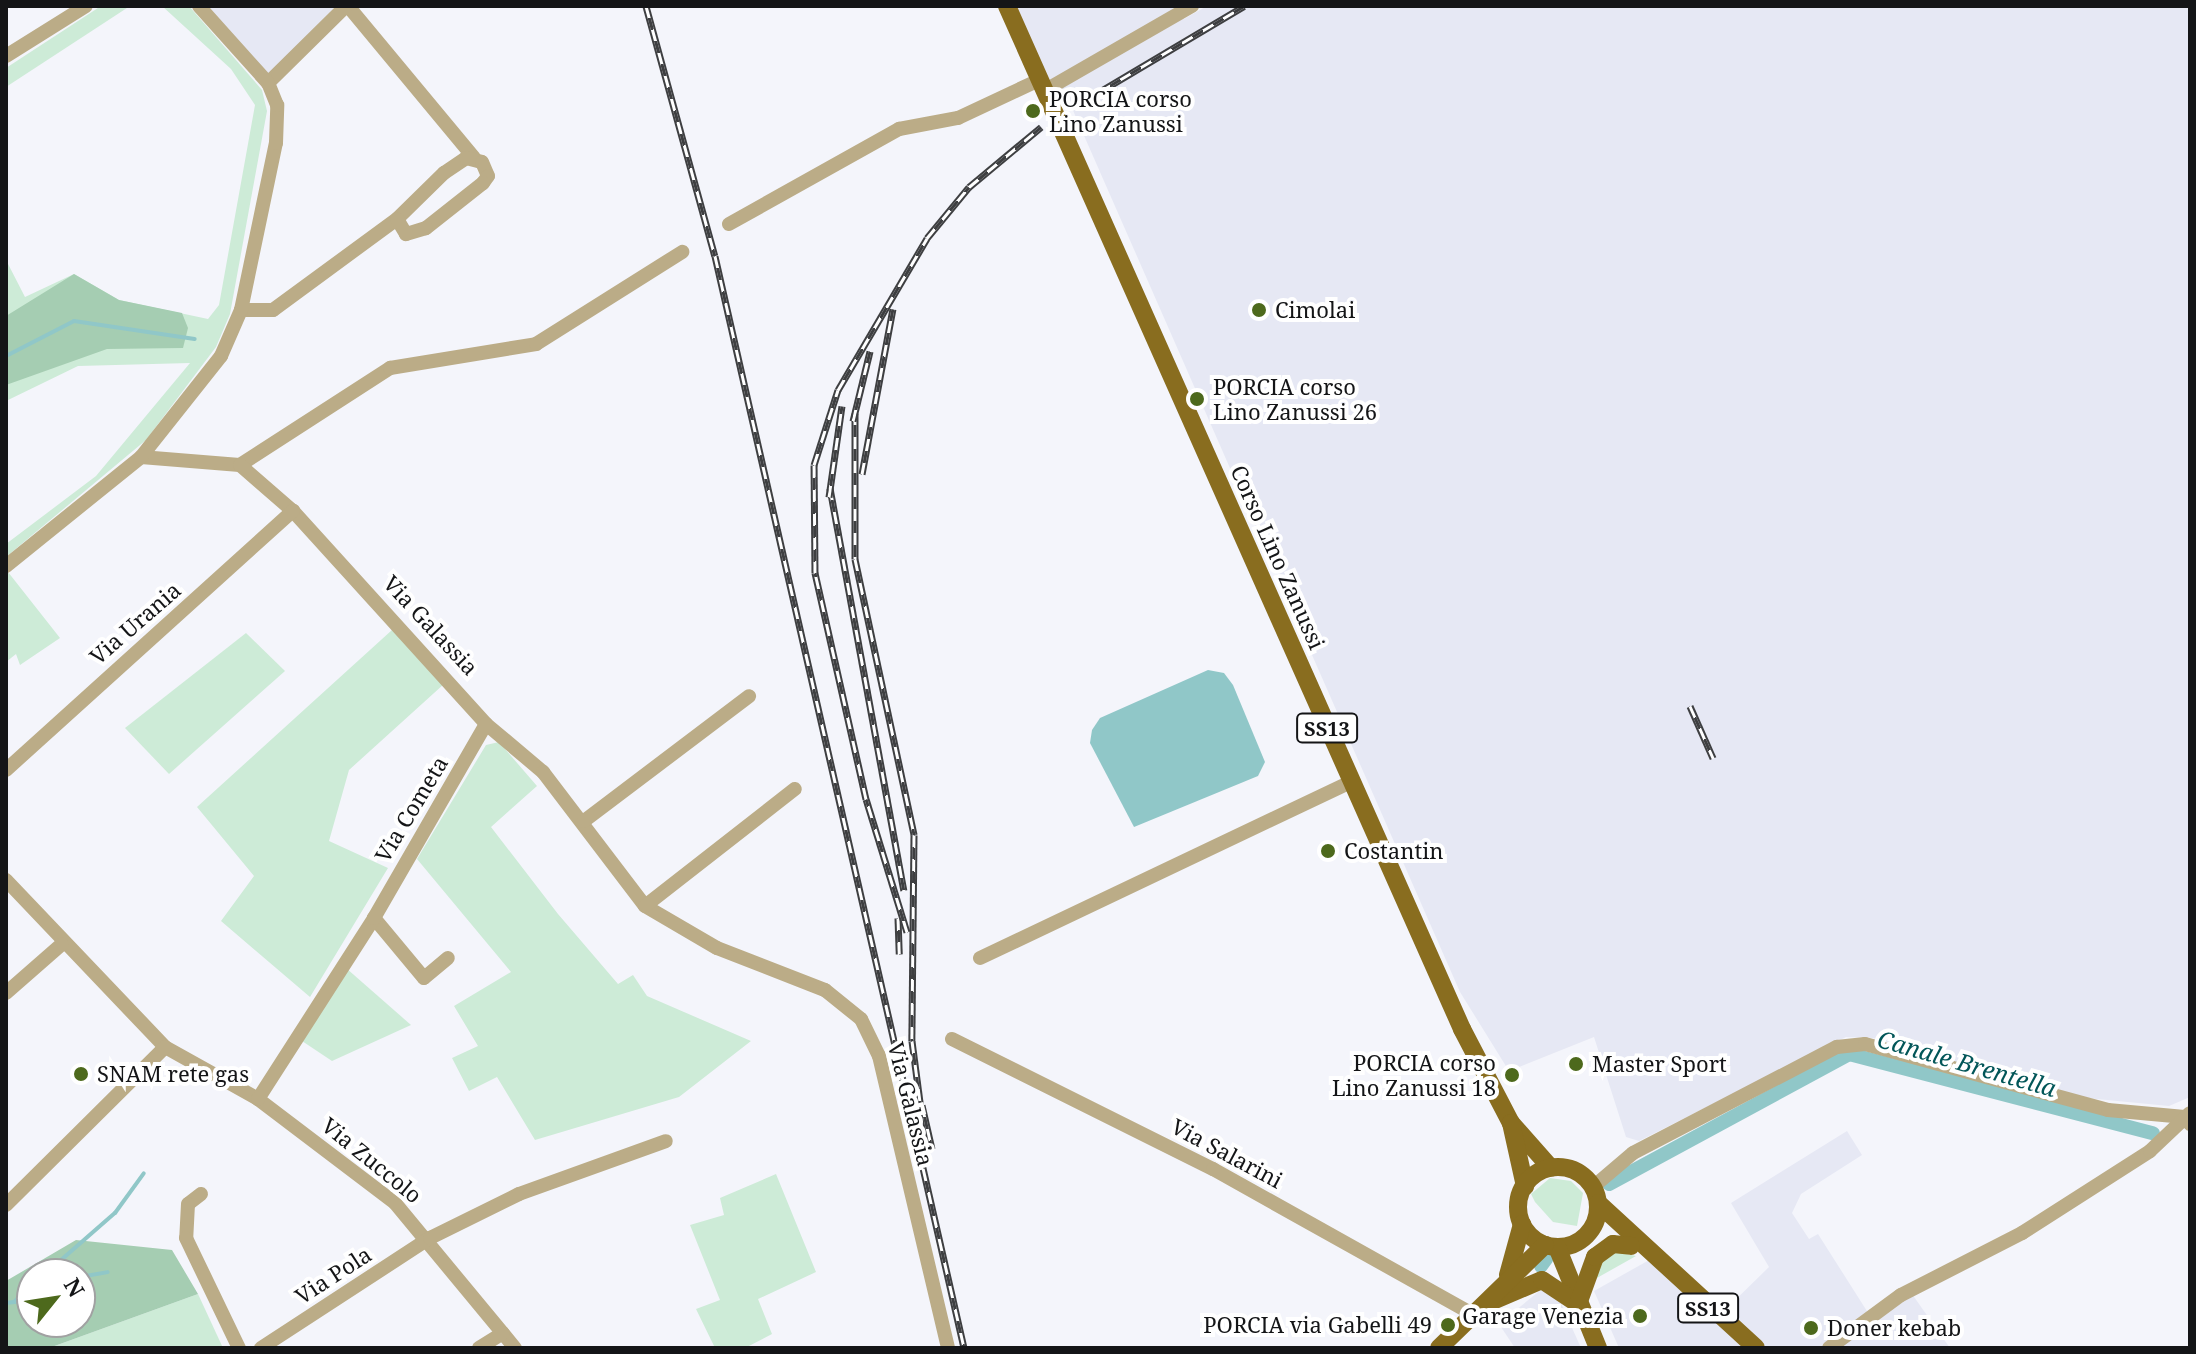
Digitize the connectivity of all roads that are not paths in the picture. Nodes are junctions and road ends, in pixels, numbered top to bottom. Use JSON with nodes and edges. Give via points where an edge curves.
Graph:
{"nodes":[{"id":1,"x":86,"y":6,"type":"edge"},
{"id":2,"x":199,"y":6,"type":"edge"},
{"id":3,"x":347,"y":6,"type":"edge"},
{"id":4,"x":1007,"y":6,"type":"edge"},
{"id":5,"x":1192,"y":6,"type":"edge"},
{"id":6,"x":6,"y":56,"type":"edge"},
{"id":7,"x":268,"y":83,"type":"junction"},
{"id":8,"x":1042,"y":85,"type":"junction"},
{"id":9,"x":474,"y":158,"type":"junction"},
{"id":10,"x":397,"y":219,"type":"junction"},
{"id":11,"x":729,"y":224,"type":"dead end"},
{"id":12,"x":682,"y":252,"type":"dead end"},
{"id":13,"x":241,"y":310,"type":"junction"},
{"id":14,"x":141,"y":457,"type":"junction"},
{"id":15,"x":240,"y":465,"type":"junction"},
{"id":16,"x":293,"y":511,"type":"junction"},
{"id":17,"x":6,"y":566,"type":"edge"},
{"id":18,"x":749,"y":696,"type":"dead end"},
{"id":19,"x":486,"y":724,"type":"junction"},
{"id":20,"x":6,"y":770,"type":"edge"},
{"id":21,"x":1350,"y":782,"type":"junction"},
{"id":22,"x":795,"y":789,"type":"dead end"},
{"id":23,"x":584,"y":821,"type":"junction"},
{"id":24,"x":6,"y":880,"type":"edge"},
{"id":25,"x":645,"y":906,"type":"junction"},
{"id":26,"x":374,"y":918,"type":"junction"},
{"id":27,"x":62,"y":944,"type":"junction"},
{"id":28,"x":448,"y":958,"type":"dead end"},
{"id":29,"x":980,"y":958,"type":"dead end"},
{"id":30,"x":6,"y":993,"type":"edge"},
{"id":31,"x":952,"y":1039,"type":"dead end"},
{"id":32,"x":165,"y":1047,"type":"junction"},
{"id":33,"x":258,"y":1099,"type":"junction"},
{"id":34,"x":2188,"y":1118,"type":"edge"},
{"id":35,"x":1511,"y":1123,"type":"junction"},
{"id":36,"x":666,"y":1141,"type":"dead end"},
{"id":37,"x":1551,"y":1168,"type":"junction"},
{"id":38,"x":1525,"y":1186,"type":"junction"},
{"id":39,"x":201,"y":1194,"type":"dead end"},
{"id":40,"x":1596,"y":1195,"type":"junction"},
{"id":41,"x":6,"y":1205,"type":"edge"},
{"id":42,"x":1522,"y":1224,"type":"junction"},
{"id":43,"x":1585,"y":1237,"type":"junction"},
{"id":44,"x":430,"y":1238,"type":"junction"},
{"id":45,"x":1551,"y":1246,"type":"junction"},
{"id":46,"x":1631,"y":1246,"type":"junction"},
{"id":47,"x":1662,"y":1266,"type":"junction"},
{"id":48,"x":1507,"y":1277,"type":"junction"},
{"id":49,"x":1578,"y":1304,"type":"junction"},
{"id":50,"x":1479,"y":1312,"type":"junction"},
{"id":51,"x":503,"y":1333,"type":"junction"},
{"id":52,"x":239,"y":1348,"type":"edge"},
{"id":53,"x":261,"y":1348,"type":"edge"},
{"id":54,"x":479,"y":1348,"type":"edge"},
{"id":55,"x":515,"y":1348,"type":"edge"},
{"id":56,"x":948,"y":1348,"type":"edge"},
{"id":57,"x":1439,"y":1348,"type":"edge"},
{"id":58,"x":1598,"y":1348,"type":"edge"},
{"id":59,"x":1756,"y":1348,"type":"edge"},
{"id":60,"x":1829,"y":1348,"type":"edge"}],
"edges":[{"from":1,"to":6,"type":"street"},
{"from":2,"to":7,"type":"street"},
{"from":3,"to":7,"type":"street"},
{"from":3,"to":9,"type":"street"},
{"from":4,"to":8,"type":"main road","name":"Corso Lino Zanussi","number":"SS13"},
{"from":5,"to":8,"type":"street"},
{"from":7,"to":13,"type":"street","via":[[277,105],[276,143]]},
{"from":8,"to":11,"type":"street","via":[[958,118],[899,129]]},
{"from":8,"to":21,"type":"main road","name":"Corso Lino Zanussi","number":"SS13"},
{"from":9,"to":10,"type":"street","via":[[444,173]]},
{"from":9,"to":10,"type":"street","via":[[488,176],[474,191],[414,235]]},
{"from":10,"to":13,"type":"street","via":[[273,310]]},
{"from":12,"to":15,"type":"street","via":[[536,344],[390,368]]},
{"from":13,"to":14,"type":"street","via":[[221,356]]},
{"from":14,"to":15,"type":"street"},
{"from":14,"to":17,"type":"street"},
{"from":15,"to":16,"type":"street","name":"Via Galassia"},
{"from":16,"to":19,"type":"street","name":"Via Galassia"},
{"from":16,"to":20,"type":"street","name":"Via Urania"},
{"from":18,"to":23,"type":"street"},
{"from":19,"to":23,"type":"street","name":"Via Galassia"},
{"from":19,"to":26,"type":"street","name":"Via Cometa"},
{"from":21,"to":29,"type":"street"},
{"from":21,"to":35,"type":"main road","name":"Corso Lino Zanussi","number":"SS13","via":[[1462,1029]]},
{"from":22,"to":25,"type":"street"},
{"from":23,"to":25,"type":"street","name":"Via Galassia"},
{"from":24,"to":27,"type":"street","name":"Via Zuccolo"},
{"from":25,"to":56,"type":"street","name":"Via Galassia","via":[[717,948],[825,990],[861,1019],[879,1056]]},
{"from":26,"to":28,"type":"street","via":[[424,978]]},
{"from":26,"to":33,"type":"street","name":"Via Cometa"},
{"from":27,"to":30,"type":"street"},
{"from":27,"to":32,"type":"street","name":"Via Zuccolo"},
{"from":31,"to":50,"type":"street","name":"Via Salarini","via":[[1213,1169]]},
{"from":32,"to":33,"type":"street","name":"Via Zuccolo"},
{"from":32,"to":41,"type":"street"},
{"from":33,"to":44,"type":"street","name":"Via Zuccolo"},
{"from":34,"to":40,"type":"street","via":[[2108,1110],[1865,1044],[1837,1047],[1633,1153]]},
{"from":34,"to":60,"type":"street","via":[[2168,1137],[2022,1233],[1901,1295]]},
{"from":35,"to":37,"type":"main road","name":"Corso Lino Zanussi"},
{"from":35,"to":38,"type":"main road","name":"Corso Lino Zanussi"},
{"from":36,"to":44,"type":"street","name":"Via Pola","via":[[519,1194]]},
{"from":37,"to":38,"type":"main road"},
{"from":37,"to":40,"type":"main road","via":[[1579,1173]]},
{"from":38,"to":42,"type":"main road"},
{"from":39,"to":52,"type":"street","via":[[188,1204],[186,1238]]},
{"from":40,"to":43,"type":"main road"},
{"from":40,"to":47,"type":"main road"},
{"from":42,"to":45,"type":"main road"},
{"from":42,"to":48,"type":"main road"},
{"from":43,"to":45,"type":"main road"},
{"from":43,"to":46,"type":"main road"},
{"from":43,"to":49,"type":"main road"},
{"from":44,"to":51,"type":"street","name":"Via Zuccolo"},
{"from":44,"to":53,"type":"street","name":"Via Pola"},
{"from":45,"to":48,"type":"main road"},
{"from":45,"to":49,"type":"main road"},
{"from":46,"to":47,"type":"main road"},
{"from":46,"to":49,"type":"main road","via":[[1613,1244],[1595,1257]]},
{"from":47,"to":59,"type":"main road","number":"SS13"},
{"from":48,"to":50,"type":"main road"},
{"from":49,"to":50,"type":"main road","via":[[1542,1280]]},
{"from":49,"to":58,"type":"main road"},
{"from":50,"to":57,"type":"main road"},
{"from":51,"to":54,"type":"street"},
{"from":51,"to":55,"type":"street","name":"Via Zuccolo"}]}
